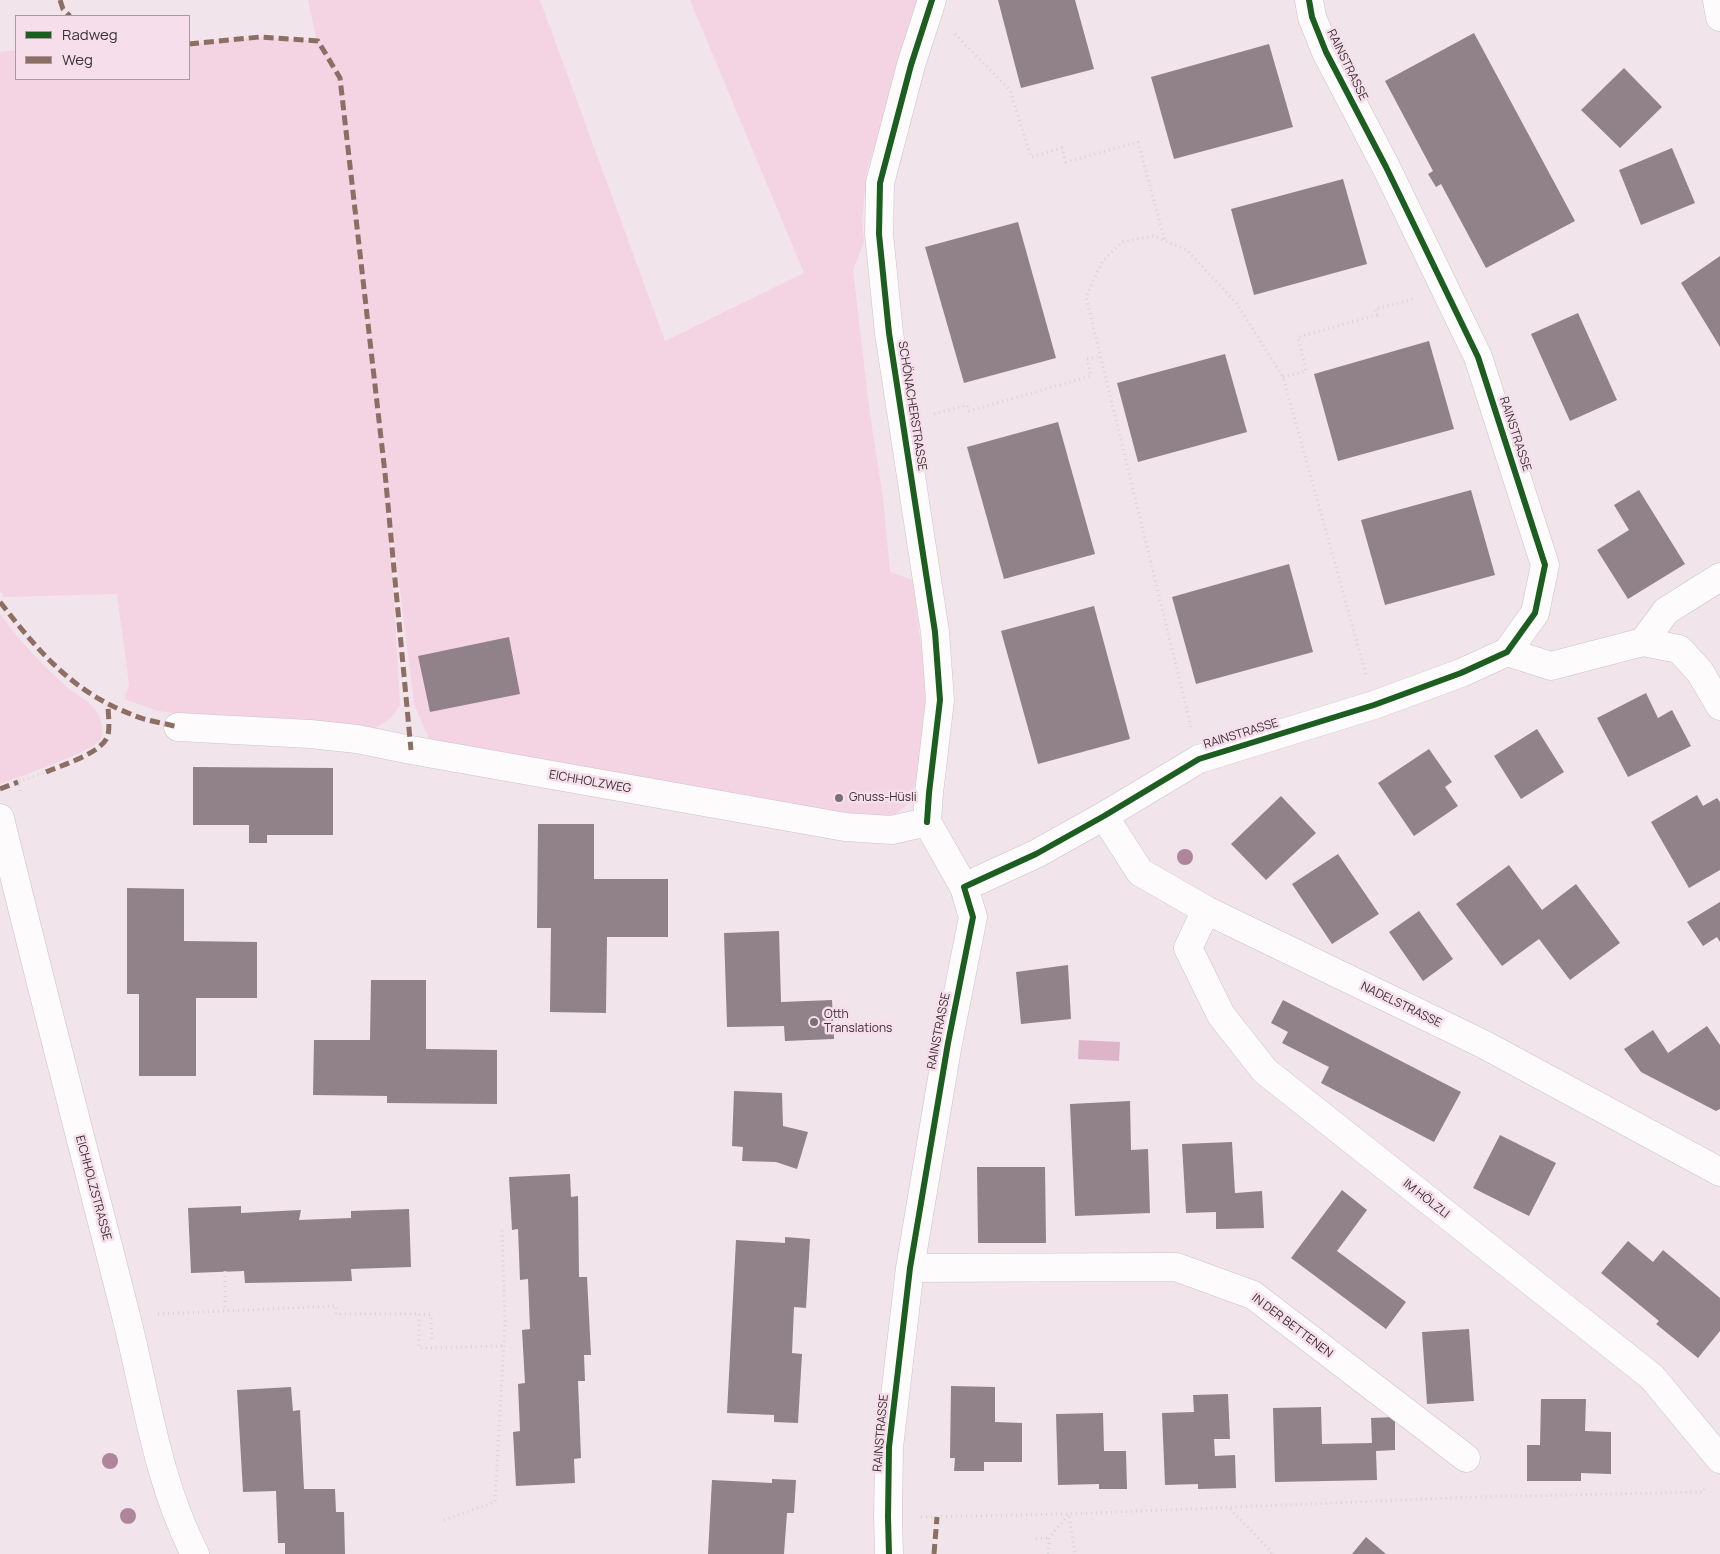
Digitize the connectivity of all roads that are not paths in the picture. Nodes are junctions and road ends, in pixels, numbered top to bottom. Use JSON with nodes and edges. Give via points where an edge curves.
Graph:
{"nodes":[{"id":1,"x":932,"y":0,"type":"edge"},
{"id":2,"x":1309,"y":0,"type":"edge"},
{"id":3,"x":1717,"y":0,"type":"edge"},
{"id":4,"x":1720,"y":17,"type":"edge"},
{"id":5,"x":1720,"y":577,"type":"edge"},
{"id":6,"x":1643,"y":642,"type":"junction"},
{"id":7,"x":1507,"y":652,"type":"junction"},
{"id":8,"x":1720,"y":706,"type":"edge"},
{"id":9,"x":178,"y":727,"type":"dead end"},
{"id":10,"x":1104,"y":816,"type":"junction"},
{"id":11,"x":0,"y":818,"type":"edge"},
{"id":12,"x":927,"y":822,"type":"junction"},
{"id":13,"x":964,"y":887,"type":"junction"},
{"id":14,"x":1206,"y":910,"type":"junction"},
{"id":15,"x":1720,"y":1172,"type":"edge"},
{"id":16,"x":910,"y":1268,"type":"junction"},
{"id":17,"x":1466,"y":1458,"type":"dead end"},
{"id":18,"x":1720,"y":1459,"type":"edge"},
{"id":19,"x":195,"y":1554,"type":"edge"},
{"id":20,"x":889,"y":1554,"type":"edge"}],
"edges":[{"from":1,"to":12,"type":"street","name":"SCHÖNACHERSTRASSE","via":[[911,65],[880,184],[879,234],[889,333],[935,632],[940,700]]},
{"from":2,"to":7,"type":"street","name":"RAINSTRASSE","via":[[1326,52],[1478,357],[1546,565],[1535,613]]},
{"from":3,"to":4,"type":"street"},
{"from":5,"to":6,"type":"street","via":[[1666,610]]},
{"from":6,"to":7,"type":"street","via":[[1551,666]]},
{"from":6,"to":8,"type":"street","via":[[1679,650],[1700,672]]},
{"from":7,"to":10,"type":"street","name":"RAINSTRASSE","via":[[1461,673],[1374,704],[1199,759]]},
{"from":9,"to":12,"type":"street","name":"EICHHOLZWEG","via":[[357,739],[845,827],[892,830]]},
{"from":10,"to":13,"type":"street","name":"RAINSTRASSE","via":[[1036,854]]},
{"from":10,"to":14,"type":"street","name":"NADELSTRASSE","via":[[1140,872]]},
{"from":11,"to":19,"type":"street","name":"EICHHOLZSTRASSE","via":[[48,1018],[126,1315],[156,1449],[181,1527]]},
{"from":12,"to":13,"type":"street"},
{"from":13,"to":16,"type":"street","name":"RAINSTRASSE","via":[[973,917]]},
{"from":14,"to":15,"type":"street","name":"NADELSTRASSE","via":[[1483,1044]]},
{"from":14,"to":18,"type":"street","name":"IM HÖLZLI","via":[[1188,948],[1221,1015],[1265,1071],[1652,1377]]},
{"from":16,"to":17,"type":"street","name":"IN DER BETTENEN","via":[[1176,1267],[1253,1295]]},
{"from":16,"to":20,"type":"street","name":"RAINSTRASSE","via":[[889,1447]]}]}
